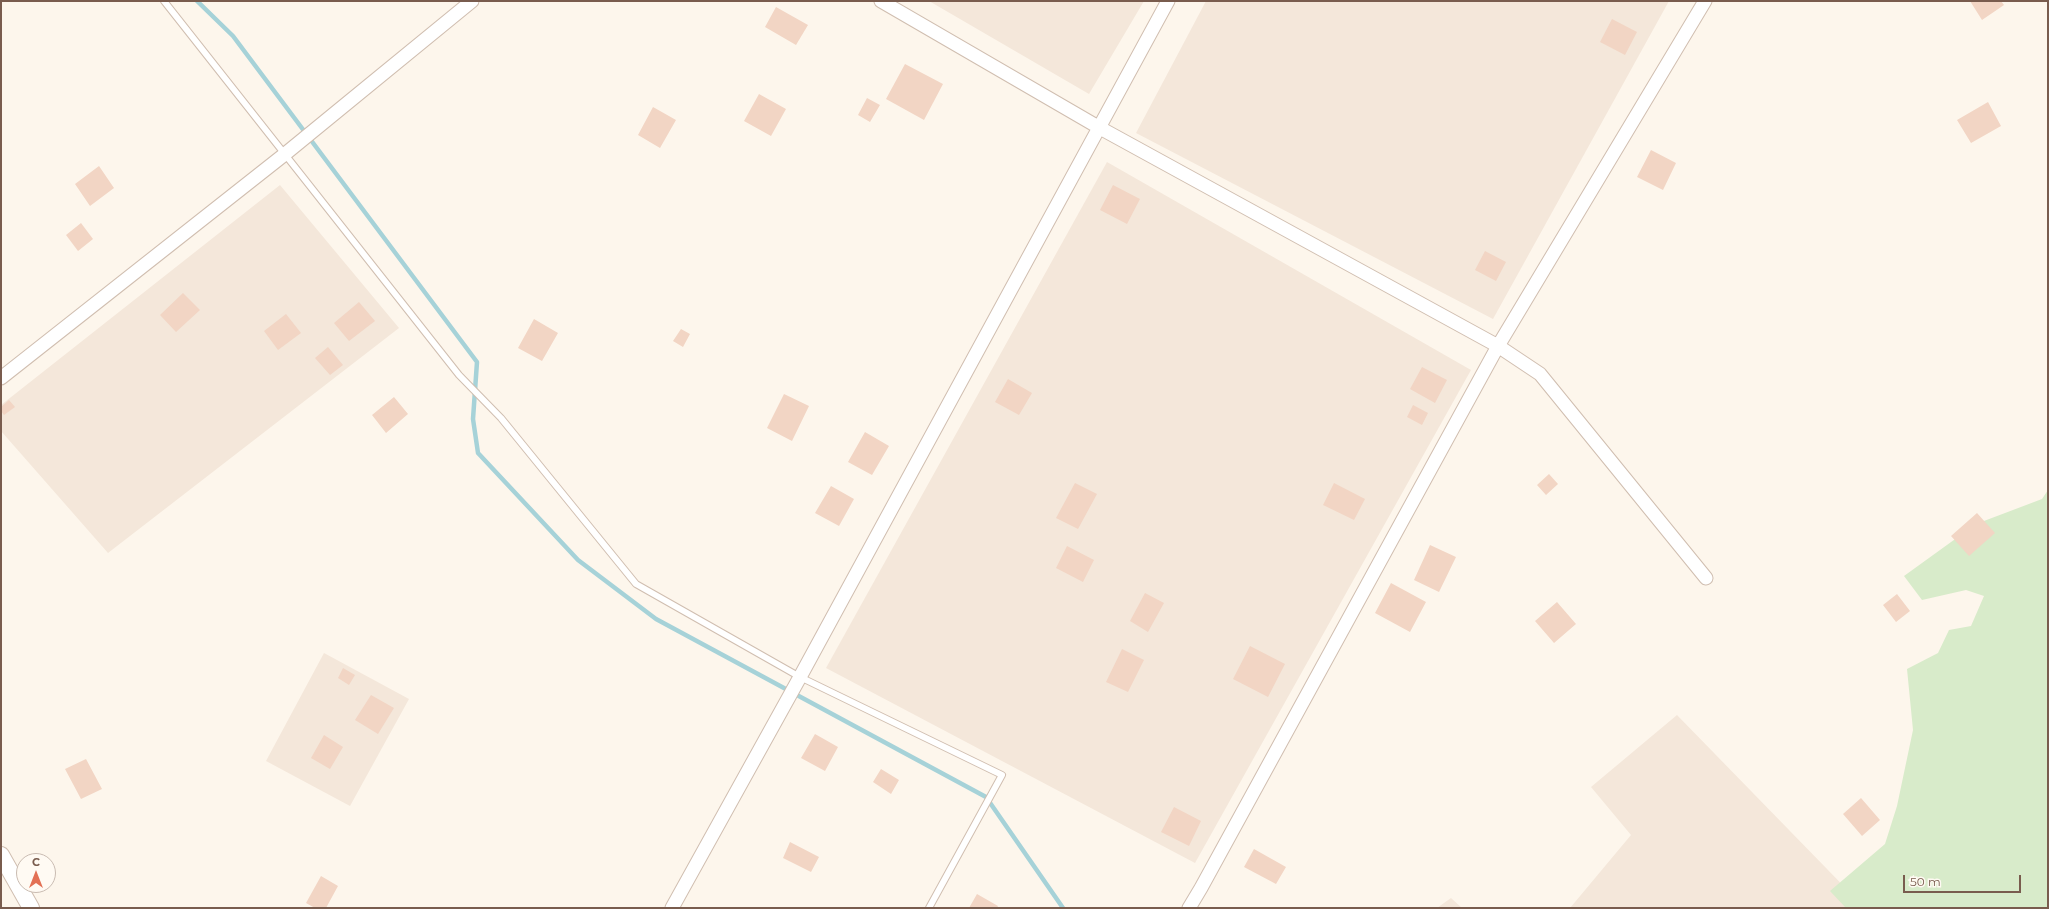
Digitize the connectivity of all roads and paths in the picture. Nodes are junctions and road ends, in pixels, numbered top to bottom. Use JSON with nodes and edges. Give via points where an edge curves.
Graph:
{"nodes":[{"id":1,"x":164,"y":1,"type":"edge"},
{"id":2,"x":472,"y":1,"type":"edge"},
{"id":3,"x":881,"y":1,"type":"edge"},
{"id":4,"x":1168,"y":1,"type":"edge"},
{"id":5,"x":1705,"y":1,"type":"edge"},
{"id":6,"x":1100,"y":128,"type":"junction"},
{"id":7,"x":285,"y":154,"type":"junction"},
{"id":8,"x":1498,"y":346,"type":"junction"},
{"id":9,"x":1,"y":378,"type":"edge"},
{"id":10,"x":1706,"y":578,"type":"dead end"},
{"id":11,"x":800,"y":677,"type":"junction"},
{"id":12,"x":1,"y":855,"type":"edge"},
{"id":13,"x":31,"y":908,"type":"edge"},
{"id":14,"x":672,"y":908,"type":"edge"},
{"id":15,"x":929,"y":908,"type":"edge"},
{"id":16,"x":1189,"y":908,"type":"edge"}],
"edges":[{"from":1,"to":7,"type":"lane"},
{"from":2,"to":7,"type":"street"},
{"from":3,"to":6,"type":"street"},
{"from":4,"to":6,"type":"street"},
{"from":5,"to":8,"type":"street"},
{"from":6,"to":8,"type":"street"},
{"from":6,"to":11,"type":"street"},
{"from":7,"to":9,"type":"street"},
{"from":7,"to":11,"type":"lane","via":[[459,375],[501,418],[636,584]]},
{"from":8,"to":10,"type":"street","via":[[1540,374]]},
{"from":8,"to":16,"type":"street"},
{"from":11,"to":14,"type":"street"},
{"from":11,"to":15,"type":"lane","via":[[1002,775]]},
{"from":12,"to":13,"type":"street"}]}
